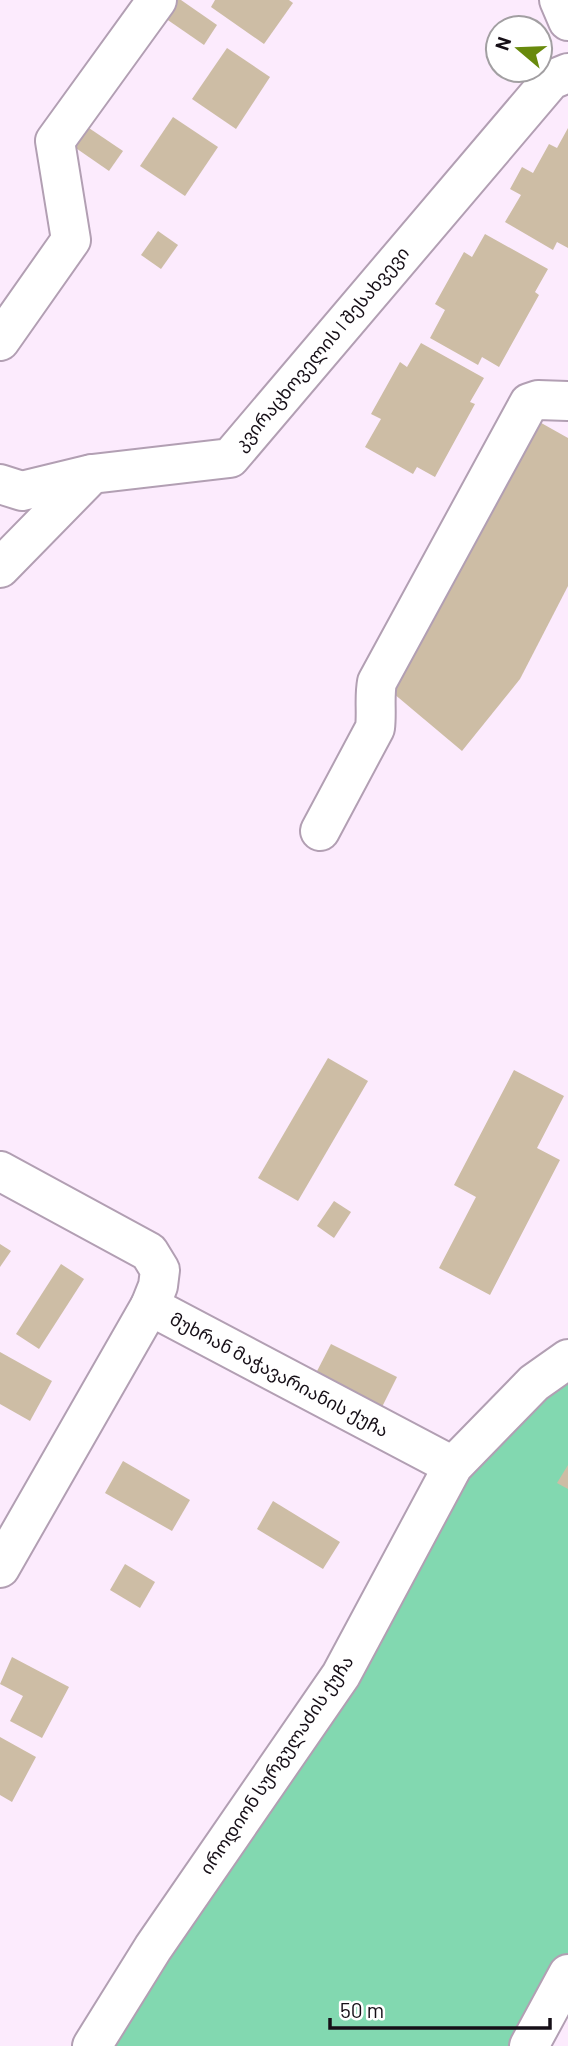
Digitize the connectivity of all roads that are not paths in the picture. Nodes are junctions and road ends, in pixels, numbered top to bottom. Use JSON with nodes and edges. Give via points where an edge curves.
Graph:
{"nodes":[{"id":1,"x":158,"y":0,"type":"edge"},
{"id":2,"x":559,"y":0,"type":"edge"},
{"id":3,"x":568,"y":21,"type":"edge"},
{"id":4,"x":568,"y":73,"type":"edge"},
{"id":5,"x":0,"y":341,"type":"edge"},
{"id":6,"x":568,"y":401,"type":"edge"},
{"id":7,"x":92,"y":474,"type":"junction"},
{"id":8,"x":0,"y":484,"type":"edge"},
{"id":9,"x":0,"y":568,"type":"edge"},
{"id":10,"x":320,"y":831,"type":"dead end"},
{"id":11,"x":0,"y":1171,"type":"edge"},
{"id":12,"x":150,"y":1306,"type":"junction"},
{"id":13,"x":568,"y":1359,"type":"edge"},
{"id":14,"x":453,"y":1466,"type":"junction"},
{"id":15,"x":12,"y":1519,"type":"edge"},
{"id":16,"x":0,"y":1568,"type":"edge"},
{"id":17,"x":568,"y":1974,"type":"edge"},
{"id":18,"x":92,"y":2046,"type":"edge"},
{"id":19,"x":529,"y":2046,"type":"edge"}],
"edges":[{"from":1,"to":5,"type":"street","via":[[55,141],[71,240]]},
{"from":2,"to":3,"type":"street"},
{"from":4,"to":7,"type":"street","name":"კვირაცხოველის I შესახვევი","via":[[551,80],[230,458]]},
{"from":6,"to":10,"type":"street","via":[[529,403],[377,682],[376,729]]},
{"from":7,"to":8,"type":"street","name":"კვირაცხოველის I შესახვევი","via":[[22,491]]},
{"from":7,"to":9,"type":"street"},
{"from":11,"to":12,"type":"street","via":[[149,1252],[160,1270]]},
{"from":12,"to":14,"type":"street","name":"მუხრან მაჭავარიანის ქუჩა"},
{"from":12,"to":15,"type":"street","name":"მუხრან მაჭავარიანის ქუჩა"},
{"from":13,"to":14,"type":"street","name":"იროდიონ სურგულაძის ქუჩა","via":[[534,1383]]},
{"from":14,"to":18,"type":"street","name":"იროდიონ სურგულაძის ქუჩა","via":[[341,1675],[153,1948]]},
{"from":15,"to":16,"type":"street","name":"მუხრან მაჭავარიანის ქუჩა"},
{"from":17,"to":19,"type":"street"}]}
